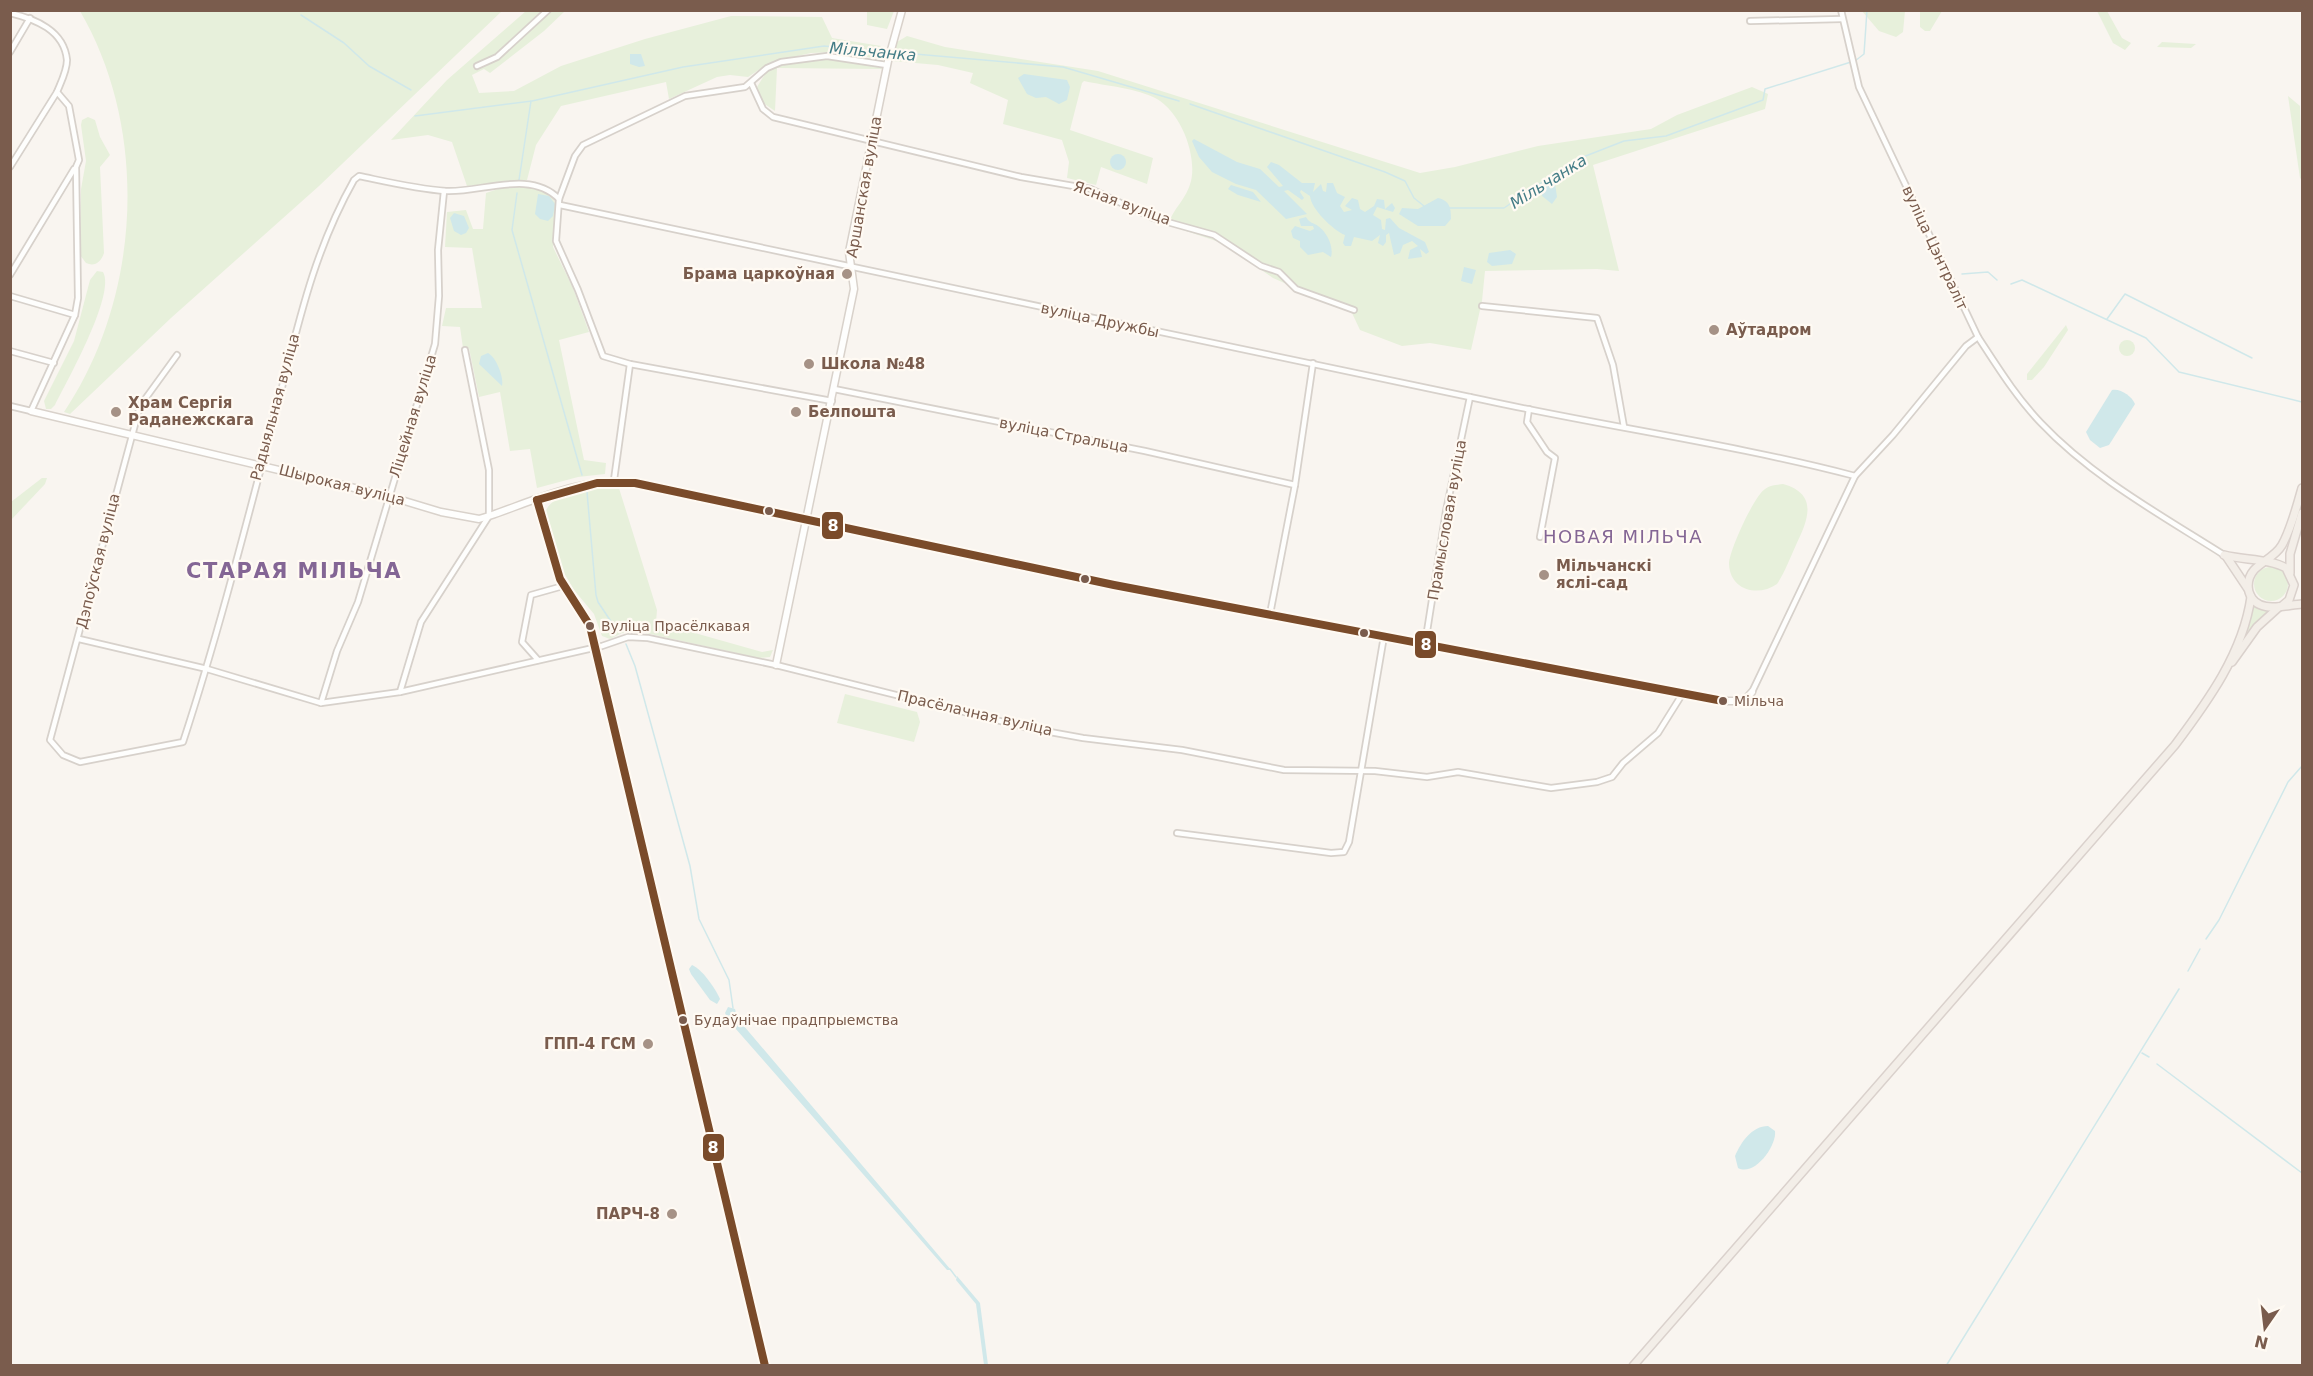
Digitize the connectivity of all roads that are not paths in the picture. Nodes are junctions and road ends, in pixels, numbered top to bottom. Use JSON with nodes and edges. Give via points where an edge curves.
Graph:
{"nodes":[{"id":1,"x":548,"y":10,"type":"edge"},
{"id":2,"x":902,"y":10,"type":"edge"},
{"id":3,"x":1841,"y":10,"type":"edge"},
{"id":4,"x":10,"y":13,"type":"edge"},
{"id":5,"x":30,"y":18,"type":"junction"},
{"id":6,"x":1842,"y":19,"type":"junction"},
{"id":7,"x":1750,"y":21,"type":"dead end"},
{"id":8,"x":10,"y":52,"type":"edge"},
{"id":9,"x":887,"y":63,"type":"junction"},
{"id":10,"x":477,"y":66,"type":"dead end"},
{"id":11,"x":751,"y":83,"type":"junction"},
{"id":12,"x":57,"y":92,"type":"junction"},
{"id":13,"x":872,"y":139,"type":"junction"},
{"id":14,"x":10,"y":167,"type":"edge"},
{"id":15,"x":76,"y":167,"type":"junction"},
{"id":16,"x":444,"y":191,"type":"junction"},
{"id":17,"x":559,"y":202,"type":"junction"},
{"id":18,"x":851,"y":269,"type":"junction"},
{"id":19,"x":10,"y":274,"type":"edge"},
{"id":20,"x":10,"y":296,"type":"edge"},
{"id":21,"x":1482,"y":306,"type":"dead end"},
{"id":22,"x":1354,"y":310,"type":"dead end"},
{"id":23,"x":75,"y":315,"type":"junction"},
{"id":24,"x":1978,"y":337,"type":"junction"},
{"id":25,"x":465,"y":350,"type":"dead end"},
{"id":26,"x":10,"y":351,"type":"edge"},
{"id":27,"x":177,"y":355,"type":"dead end"},
{"id":28,"x":54,"y":363,"type":"junction"},
{"id":29,"x":1313,"y":363,"type":"junction"},
{"id":30,"x":630,"y":364,"type":"junction"},
{"id":31,"x":834,"y":389,"type":"junction"},
{"id":32,"x":1470,"y":397,"type":"junction"},
{"id":33,"x":832,"y":401,"type":"junction"},
{"id":34,"x":10,"y":406,"type":"edge"},
{"id":35,"x":1529,"y":409,"type":"junction"},
{"id":36,"x":31,"y":411,"type":"junction"},
{"id":37,"x":1624,"y":427,"type":"junction"},
{"id":38,"x":132,"y":434,"type":"junction"},
{"id":39,"x":260,"y":465,"type":"junction"},
{"id":40,"x":1855,"y":476,"type":"junction"},
{"id":41,"x":614,"y":480,"type":"junction"},
{"id":42,"x":1294,"y":485,"type":"junction"},
{"id":43,"x":2302,"y":488,"type":"edge"},
{"id":44,"x":388,"y":496,"type":"junction"},
{"id":45,"x":537,"y":500,"type":"junction"},
{"id":46,"x":2302,"y":513,"type":"edge"},
{"id":47,"x":489,"y":516,"type":"junction"},
{"id":48,"x":807,"y":520,"type":"junction"},
{"id":49,"x":1540,"y":537,"type":"dead end"},
{"id":50,"x":2224,"y":555,"type":"junction"},
{"id":51,"x":2266,"y":563,"type":"junction"},
{"id":52,"x":2291,"y":575,"type":"junction"},
{"id":53,"x":564,"y":586,"type":"junction"},
{"id":54,"x":2302,"y":587,"type":"edge"},
{"id":55,"x":2250,"y":593,"type":"junction"},
{"id":56,"x":2302,"y":604,"type":"edge"},
{"id":57,"x":2281,"y":606,"type":"junction"},
{"id":58,"x":1270,"y":614,"type":"junction"},
{"id":59,"x":1384,"y":636,"type":"junction"},
{"id":60,"x":79,"y":639,"type":"junction"},
{"id":61,"x":1425,"y":644,"type":"junction"},
{"id":62,"x":595,"y":648,"type":"junction"},
{"id":63,"x":537,"y":660,"type":"junction"},
{"id":64,"x":776,"y":665,"type":"junction"},
{"id":65,"x":207,"y":669,"type":"junction"},
{"id":66,"x":2224,"y":671,"type":"junction"},
{"id":67,"x":400,"y":692,"type":"junction"},
{"id":68,"x":1752,"y":692,"type":"joint"},
{"id":69,"x":1683,"y":693,"type":"junction"},
{"id":70,"x":321,"y":703,"type":"junction"},
{"id":71,"x":80,"y":762,"type":"joint"},
{"id":72,"x":1360,"y":772,"type":"junction"},
{"id":73,"x":1177,"y":833,"type":"dead end"},
{"id":74,"x":765,"y":1365,"type":"edge"},
{"id":75,"x":1633,"y":1365,"type":"edge"}],
"edges":[{"from":1,"to":10,"type":"street","via":[[497,57]]},
{"from":2,"to":9,"type":"street","name":"Аршанская вуліца"},
{"from":3,"to":6,"type":"street","name":"вуліца Цэнтраліт"},
{"from":4,"to":5,"type":"street"},
{"from":5,"to":8,"type":"street"},
{"from":5,"to":12,"type":"street","via":[[51,30],[64,51],[67,61]]},
{"from":6,"to":7,"type":"street"},
{"from":6,"to":24,"type":"street","name":"вуліца Цэнтраліт","via":[[1859,87]]},
{"from":9,"to":11,"type":"street","via":[[812,57],[773,65]]},
{"from":9,"to":13,"type":"street","name":"Аршанская вуліца"},
{"from":11,"to":13,"type":"street","name":"Ясная вуліца","via":[[763,109],[773,117]]},
{"from":11,"to":17,"type":"street","via":[[685,96],[584,145],[575,156]]},
{"from":12,"to":14,"type":"street"},
{"from":12,"to":15,"type":"street","via":[[69,106],[79,160]]},
{"from":13,"to":18,"type":"street","name":"Аршанская вуліца","via":[[849,252]]},
{"from":13,"to":22,"type":"street","name":"Ясная вуліца","via":[[1022,177],[1091,189],[1153,218],[1223,239],[1261,266],[1279,272],[1296,289]]},
{"from":15,"to":19,"type":"street"},
{"from":15,"to":23,"type":"street"},
{"from":16,"to":17,"type":"street","name":"Радыяльная вуліца","via":[[522,184],[551,193]]},
{"from":16,"to":39,"type":"street","name":"Радыяльная вуліца","via":[[359,176],[354,180],[322,245]]},
{"from":16,"to":44,"type":"street","name":"Ліцейная вуліца","via":[[435,344]]},
{"from":17,"to":18,"type":"street","name":"вуліца Дружбы"},
{"from":17,"to":30,"type":"street","via":[[557,247],[603,356]]},
{"from":18,"to":29,"type":"street","name":"вуліца Дружбы"},
{"from":18,"to":31,"type":"street","name":"Аршанская вуліца","via":[[855,285]]},
{"from":20,"to":23,"type":"street"},
{"from":21,"to":37,"type":"street","via":[[1597,318],[1613,365]]},
{"from":23,"to":28,"type":"street"},
{"from":24,"to":40,"type":"street","via":[[1966,346]]},
{"from":24,"to":50,"type":"street","name":"вуліца Цэнтраліт","via":[[2039,421],[2079,458]]},
{"from":25,"to":47,"type":"street","via":[[489,470]]},
{"from":26,"to":28,"type":"street"},
{"from":27,"to":38,"type":"street","name":"Дэпоўская вуліца","via":[[140,406]]},
{"from":28,"to":36,"type":"street"},
{"from":29,"to":32,"type":"street","name":"вуліца Дружбы"},
{"from":29,"to":42,"type":"street"},
{"from":30,"to":33,"type":"street"},
{"from":30,"to":41,"type":"street"},
{"from":31,"to":33,"type":"street","name":"Аршанская вуліца"},
{"from":31,"to":42,"type":"street","name":"вуліца Стральца"},
{"from":32,"to":35,"type":"street","name":"вуліца Дружбы"},
{"from":32,"to":61,"type":"street","name":"Прамысловая вуліца","via":[[1446,511]]},
{"from":33,"to":48,"type":"street","name":"Аршанская вуліца"},
{"from":34,"to":36,"type":"street"},
{"from":35,"to":37,"type":"street","name":"вуліца Дружбы"},
{"from":35,"to":49,"type":"street","via":[[1527,422],[1547,452],[1556,458]]},
{"from":36,"to":38,"type":"street","name":"Шырокая вуліца"},
{"from":37,"to":40,"type":"street","name":"вуліца Дружбы"},
{"from":38,"to":39,"type":"street","name":"Шырокая вуліца"},
{"from":38,"to":60,"type":"street","name":"Дэпоўская вуліца"},
{"from":39,"to":44,"type":"street","name":"Шырокая вуліца"},
{"from":39,"to":65,"type":"street","name":"Радыяльная вуліца"},
{"from":40,"to":68,"type":"street"},
{"from":41,"to":45,"type":"street","name":"Шырокая вуліца"},
{"from":41,"to":48,"type":"street"},
{"from":42,"to":58,"type":"street"},
{"from":43,"to":51,"type":"main road","via":[[2283,542]]},
{"from":44,"to":47,"type":"street","name":"Шырокая вуліца","via":[[462,517]]},
{"from":44,"to":70,"type":"street","name":"Ліцейная вуліца","via":[[358,603],[337,651]]},
{"from":45,"to":47,"type":"street","name":"Шырокая вуліца"},
{"from":45,"to":53,"type":"street","via":[[548,546]]},
{"from":46,"to":52,"type":"main road","via":[[2292,542]]},
{"from":47,"to":67,"type":"street","via":[[421,622]]},
{"from":48,"to":58,"type":"street"},
{"from":48,"to":64,"type":"street","name":"Аршанская вуліца"},
{"from":50,"to":51,"type":"main road"},
{"from":50,"to":55,"type":"main road","via":[[2238,570]]},
{"from":51,"to":52,"type":"main road","via":[[2280,564]]},
{"from":51,"to":55,"type":"main road","via":[[2255,568],[2249,578]]},
{"from":52,"to":54,"type":"main road"},
{"from":52,"to":57,"type":"main road","via":[[2293,593]]},
{"from":53,"to":62,"type":"street","via":[[585,615]]},
{"from":53,"to":63,"type":"street","via":[[531,595],[522,642]]},
{"from":55,"to":57,"type":"main road","via":[[2259,605]]},
{"from":55,"to":66,"type":"main road","via":[[2248,623]]},
{"from":56,"to":57,"type":"main road"},
{"from":57,"to":66,"type":"main road","via":[[2257,627]]},
{"from":58,"to":59,"type":"street"},
{"from":59,"to":61,"type":"street"},
{"from":59,"to":72,"type":"street"},
{"from":60,"to":65,"type":"street"},
{"from":60,"to":71,"type":"street","name":"Дэпоўская вуліца","via":[[50,740],[63,755]]},
{"from":61,"to":69,"type":"street"},
{"from":62,"to":63,"type":"street","name":"Прасёлачная вуліца"},
{"from":62,"to":64,"type":"street","name":"Прасёлачная вуліца","via":[[639,637]]},
{"from":62,"to":74,"type":"street"},
{"from":63,"to":67,"type":"street","name":"Прасёлачная вуліца"},
{"from":64,"to":72,"type":"street","name":"Прасёлачная вуліца","via":[[1055,733],[1182,750],[1284,770]]},
{"from":65,"to":70,"type":"street"},
{"from":65,"to":71,"type":"street","name":"Радыяльная вуліца","via":[[183,742]]},
{"from":66,"to":75,"type":"main road","via":[[2175,745]]},
{"from":67,"to":70,"type":"street","name":"Прасёлачная вуліца"},
{"from":68,"to":69,"type":"street","via":[[1744,701]]},
{"from":69,"to":72,"type":"street","name":"Прасёлачная вуліца","via":[[1658,733],[1612,777],[1598,782],[1551,788],[1458,772],[1427,777]]},
{"from":72,"to":73,"type":"street","via":[[1344,852]]}]}
